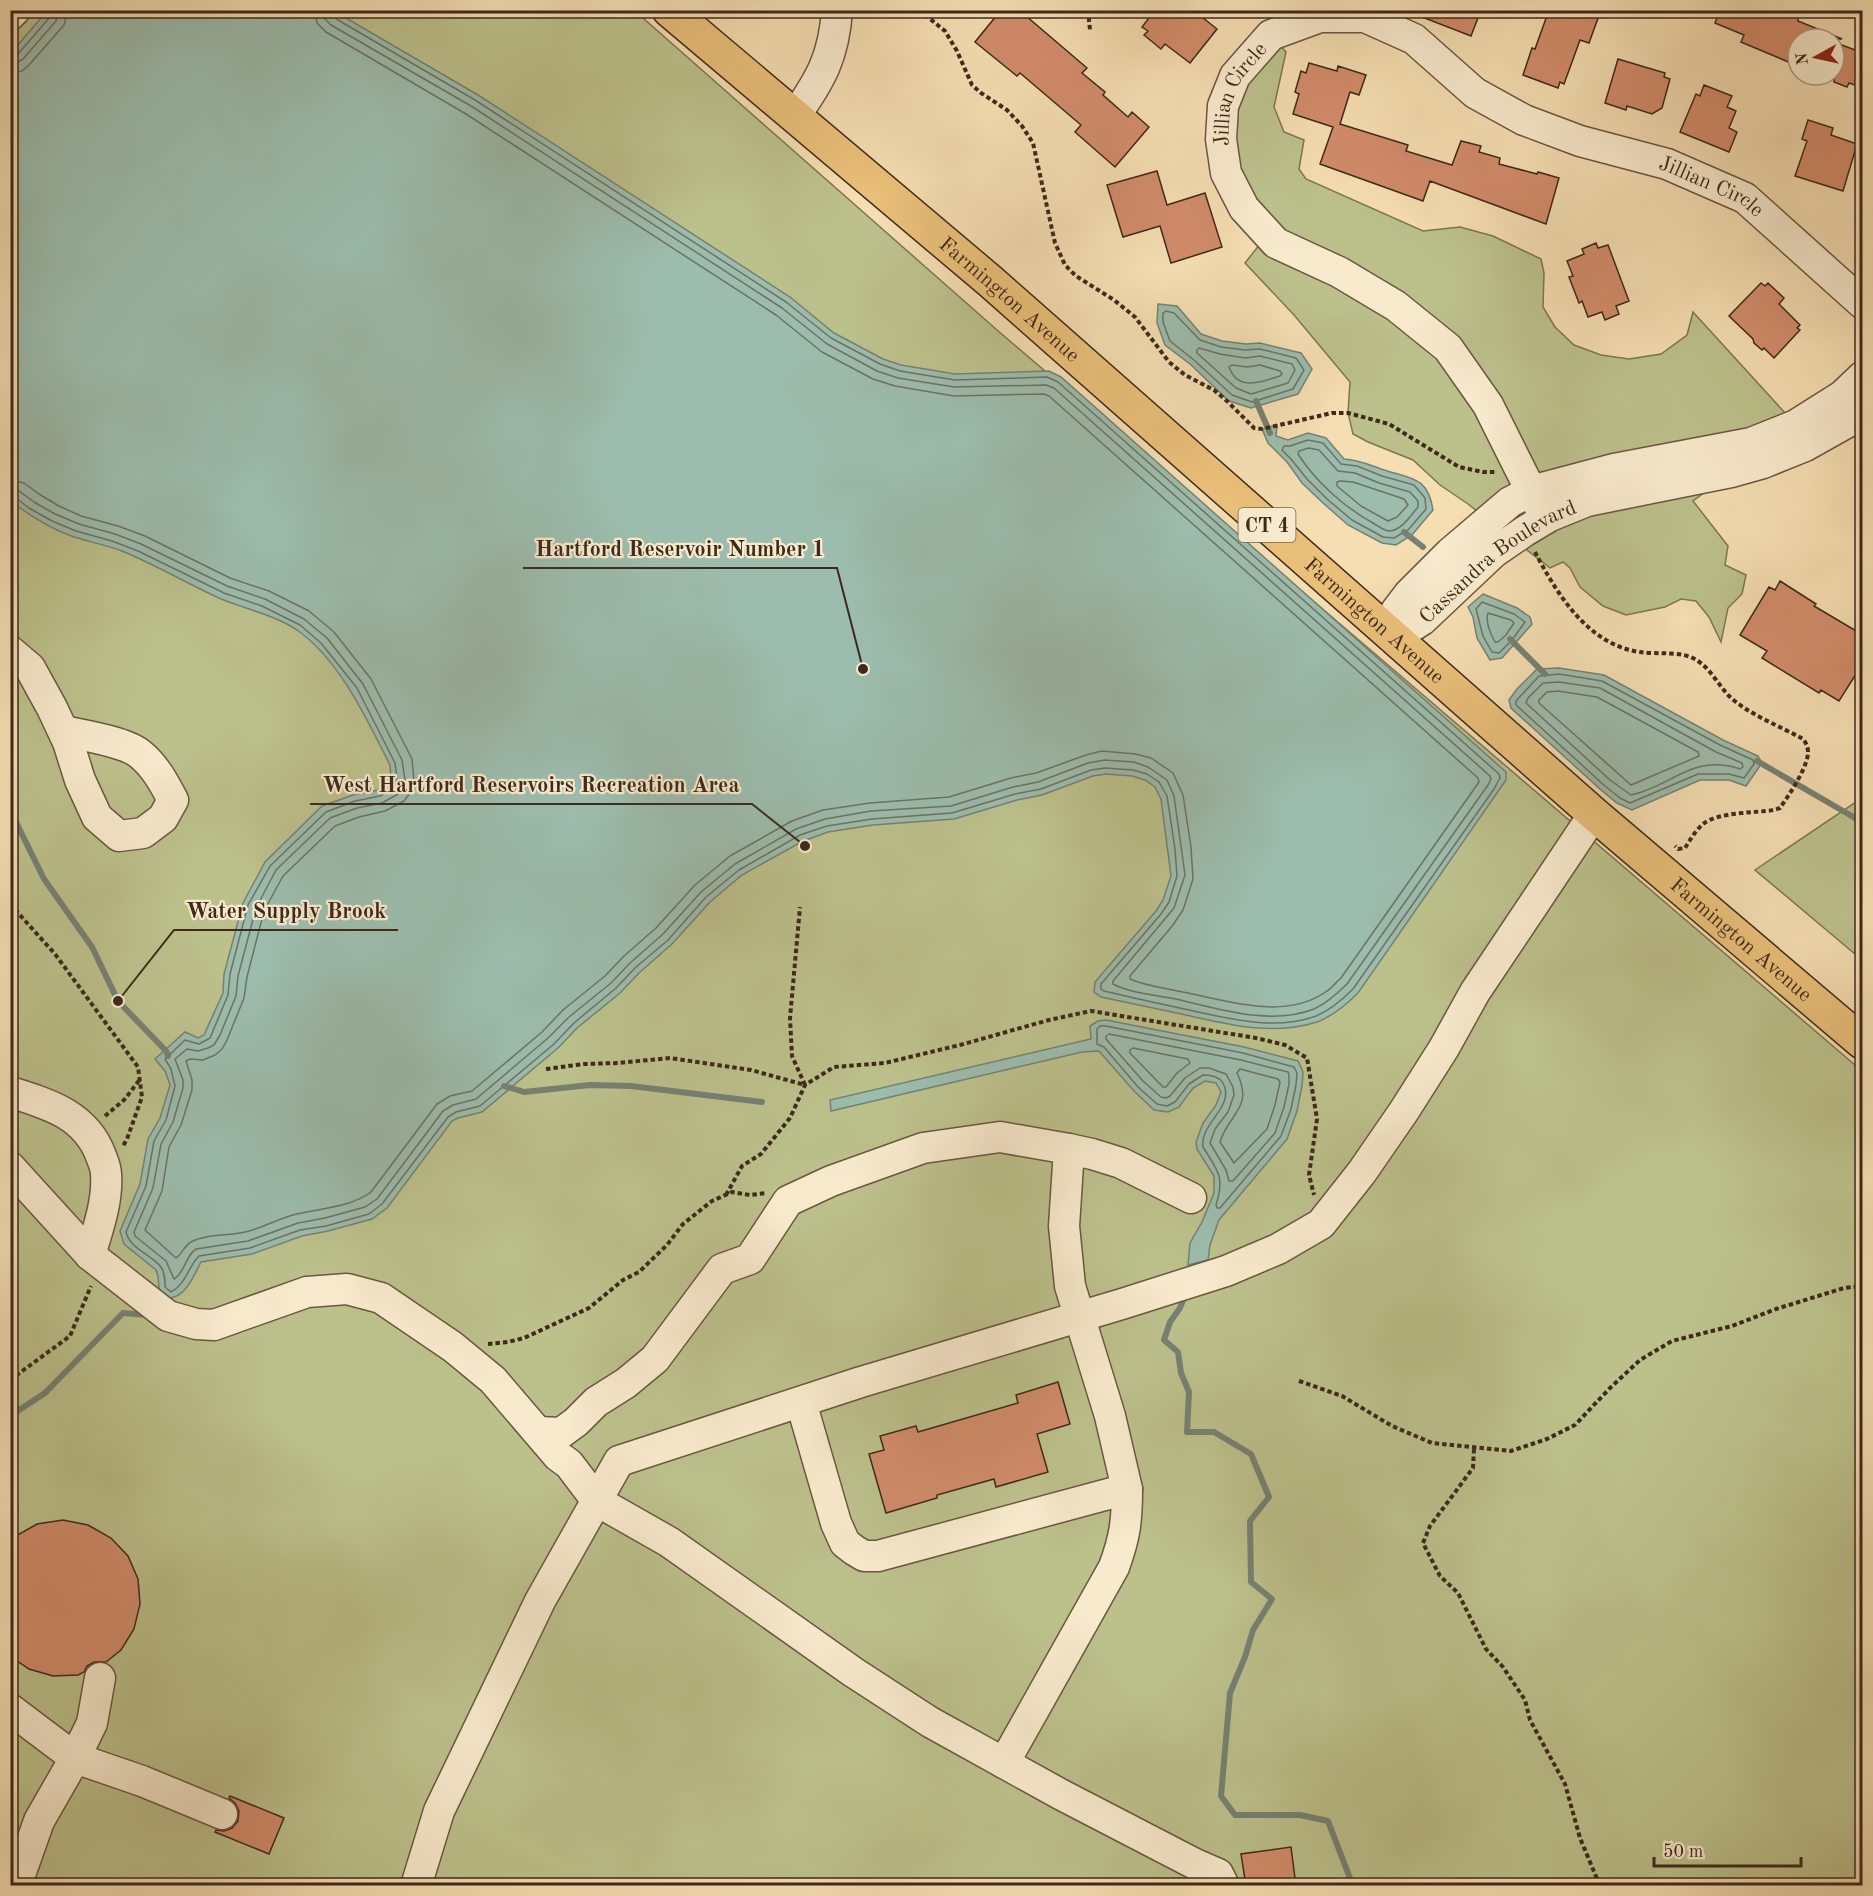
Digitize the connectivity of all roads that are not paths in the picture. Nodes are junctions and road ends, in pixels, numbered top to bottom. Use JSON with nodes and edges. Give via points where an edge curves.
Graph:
{"nodes":[{"id":1,"x":15,"y":10,"type":"edge"},
{"id":2,"x":669,"y":10,"type":"edge"},
{"id":3,"x":837,"y":10,"type":"edge"},
{"id":4,"x":10,"y":15,"type":"edge"},
{"id":5,"x":795,"y":116,"type":"junction"},
{"id":6,"x":1863,"y":303,"type":"edge"},
{"id":7,"x":1863,"y":377,"type":"edge"},
{"id":8,"x":1863,"y":410,"type":"edge"},
{"id":9,"x":1520,"y":497,"type":"junction"},
{"id":10,"x":1536,"y":525,"type":"junction"},
{"id":11,"x":1391,"y":634,"type":"junction"},
{"id":12,"x":10,"y":651,"type":"edge"},
{"id":13,"x":63,"y":731,"type":"dead end"},
{"id":14,"x":1594,"y":814,"type":"junction"},
{"id":15,"x":1863,"y":1042,"type":"edge"},
{"id":16,"x":10,"y":1092,"type":"edge"},
{"id":17,"x":1069,"y":1149,"type":"junction"},
{"id":18,"x":10,"y":1167,"type":"edge"},
{"id":19,"x":1191,"y":1198,"type":"dead end"},
{"id":20,"x":96,"y":1260,"type":"junction"},
{"id":21,"x":1081,"y":1317,"type":"junction"},
{"id":22,"x":801,"y":1401,"type":"junction"},
{"id":23,"x":537,"y":1432,"type":"junction"},
{"id":24,"x":1127,"y":1489,"type":"junction"},
{"id":25,"x":597,"y":1501,"type":"junction"},
{"id":26,"x":100,"y":1678,"type":"dead end"},
{"id":27,"x":10,"y":1709,"type":"edge"},
{"id":28,"x":75,"y":1758,"type":"junction"},
{"id":29,"x":1004,"y":1763,"type":"junction"},
{"id":30,"x":222,"y":1814,"type":"dead end"},
{"id":31,"x":16,"y":1886,"type":"edge"},
{"id":32,"x":416,"y":1886,"type":"edge"},
{"id":33,"x":1224,"y":1886,"type":"edge"}],
"edges":[{"from":1,"to":4,"type":"street"},
{"from":2,"to":5,"type":"main road","name":"Farmington Avenue","number":"CT 4"},
{"from":3,"to":5,"type":"street","via":[[828,61]]},
{"from":5,"to":11,"type":"main road","name":"Farmington Avenue","number":"CT 4","via":[[990,281]]},
{"from":6,"to":9,"type":"street","name":"Jillian Circle","via":[[1745,198],[1667,164],[1580,141],[1524,120],[1475,93],[1414,39],[1365,17],[1320,17],[1271,35],[1235,76],[1223,106],[1221,139],[1226,172],[1244,208],[1276,243],[1339,272],[1396,306],[1449,348],[1488,405]]},
{"from":7,"to":9,"type":"street","name":"Cassandra Boulevard","via":[[1842,396],[1796,425],[1752,443],[1614,469]]},
{"from":8,"to":10,"type":"street","name":"Cassandra Boulevard","via":[[1805,446],[1763,463],[1587,501]]},
{"from":9,"to":10,"type":"street","name":"Jillian Circle"},
{"from":9,"to":11,"type":"street","name":"Cassandra Boulevard","via":[[1450,553],[1409,594],[1396,611]]},
{"from":10,"to":11,"type":"street","name":"Cassandra Boulevard","via":[[1492,553],[1422,620]]},
{"from":11,"to":14,"type":"main road","name":"Farmington Avenue","number":"CT 4"},
{"from":12,"to":13,"type":"street","via":[[30,668]]},
{"from":14,"to":15,"type":"main road","name":"Farmington Avenue","number":"CT 4"},
{"from":14,"to":21,"type":"street","via":[[1475,992],[1404,1111],[1321,1224],[1278,1249],[1226,1271]]},
{"from":16,"to":20,"type":"street","via":[[57,1108],[79,1123],[96,1143],[106,1172]]},
{"from":17,"to":19,"type":"street","via":[[1121,1163]]},
{"from":17,"to":21,"type":"street","via":[[1064,1226],[1070,1286]]},
{"from":17,"to":23,"type":"street","via":[[1000,1137],[923,1148],[788,1201],[750,1259],[722,1269],[655,1359],[561,1433]]},
{"from":18,"to":20,"type":"street"},
{"from":20,"to":23,"type":"street","via":[[168,1316],[196,1324],[214,1325],[308,1292],[347,1289],[381,1298],[493,1380]]},
{"from":21,"to":22,"type":"street"},
{"from":21,"to":24,"type":"street"},
{"from":22,"to":24,"type":"street","via":[[836,1523],[845,1543],[864,1556],[878,1556]]},
{"from":22,"to":25,"type":"street","via":[[619,1461]]},
{"from":23,"to":25,"type":"street","via":[[569,1464]]},
{"from":24,"to":29,"type":"street","via":[[1127,1523],[1114,1567]]},
{"from":25,"to":29,"type":"street","via":[[669,1542],[930,1722]]},
{"from":25,"to":32,"type":"street","via":[[540,1601],[439,1811]]},
{"from":26,"to":28,"type":"street","via":[[92,1723]]},
{"from":27,"to":28,"type":"street"},
{"from":28,"to":30,"type":"street"},
{"from":28,"to":31,"type":"street","via":[[39,1821]]},
{"from":29,"to":33,"type":"street","via":[[1218,1874]]}]}
